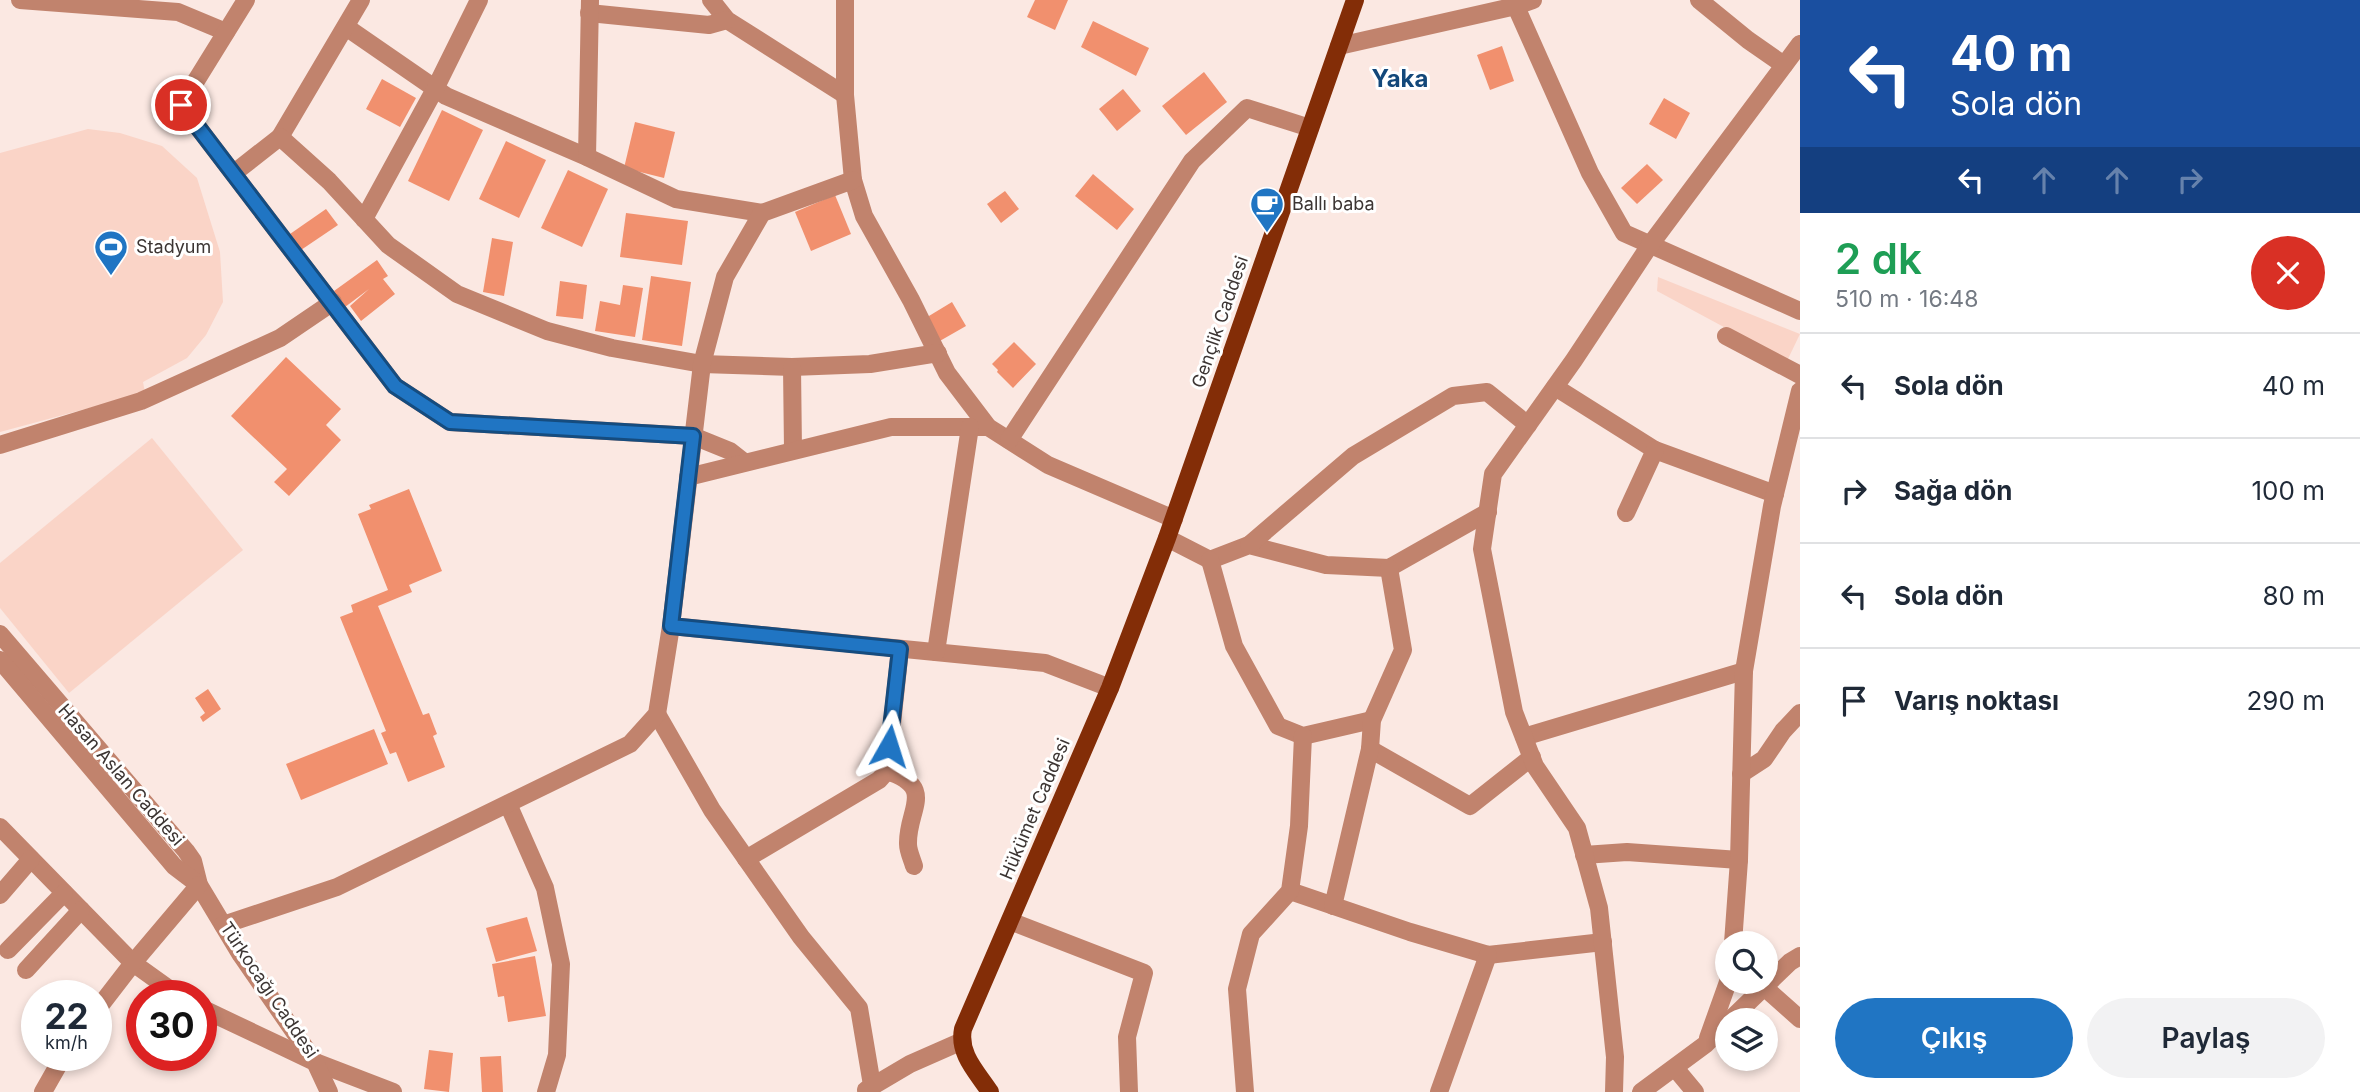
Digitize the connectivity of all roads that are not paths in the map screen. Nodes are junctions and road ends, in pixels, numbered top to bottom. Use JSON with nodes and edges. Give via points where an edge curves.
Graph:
{"nodes":[{"id":1,"x":20,"y":0,"type":"edge"},
{"id":2,"x":246,"y":0,"type":"edge"},
{"id":3,"x":360,"y":0,"type":"edge"},
{"id":4,"x":478,"y":0,"type":"edge"},
{"id":5,"x":711,"y":0,"type":"edge"},
{"id":6,"x":845,"y":0,"type":"edge"},
{"id":7,"x":1355,"y":0,"type":"edge"},
{"id":8,"x":1534,"y":0,"type":"edge"},
{"id":9,"x":1699,"y":0,"type":"edge"},
{"id":10,"x":98,"y":3,"type":"edge"},
{"id":11,"x":1515,"y":3,"type":"edge"},
{"id":12,"x":589,"y":6,"type":"edge"},
{"id":13,"x":727,"y":20,"type":"junction"},
{"id":14,"x":346,"y":27,"type":"junction"},
{"id":15,"x":226,"y":32,"type":"junction"},
{"id":16,"x":1800,"y":44,"type":"edge"},
{"id":17,"x":1339,"y":46,"type":"junction"},
{"id":18,"x":1784,"y":65,"type":"junction"},
{"id":19,"x":435,"y":89,"type":"junction"},
{"id":20,"x":845,"y":95,"type":"junction"},
{"id":21,"x":1310,"y":128,"type":"junction"},
{"id":22,"x":280,"y":137,"type":"junction"},
{"id":23,"x":587,"y":157,"type":"junction"},
{"id":24,"x":234,"y":173,"type":"junction"},
{"id":25,"x":853,"y":180,"type":"junction"},
{"id":26,"x":762,"y":213,"type":"junction"},
{"id":27,"x":364,"y":219,"type":"junction"},
{"id":28,"x":1650,"y":245,"type":"junction"},
{"id":29,"x":333,"y":302,"type":"junction"},
{"id":30,"x":1800,"y":311,"type":"edge"},
{"id":31,"x":1726,"y":336,"type":"dead end"},
{"id":32,"x":938,"y":353,"type":"junction"},
{"id":33,"x":702,"y":364,"type":"junction"},
{"id":34,"x":792,"y":366,"type":"junction"},
{"id":35,"x":1800,"y":375,"type":"edge"},
{"id":36,"x":1555,"y":387,"type":"junction"},
{"id":37,"x":1800,"y":391,"type":"edge"},
{"id":38,"x":1528,"y":425,"type":"junction"},
{"id":39,"x":979,"y":427,"type":"junction"},
{"id":40,"x":693,"y":436,"type":"junction"},
{"id":41,"x":1009,"y":440,"type":"junction"},
{"id":42,"x":0,"y":444,"type":"edge"},
{"id":43,"x":793,"y":450,"type":"junction"},
{"id":44,"x":1655,"y":450,"type":"junction"},
{"id":45,"x":744,"y":462,"type":"junction"},
{"id":46,"x":688,"y":477,"type":"junction"},
{"id":47,"x":1775,"y":494,"type":"junction"},
{"id":48,"x":1488,"y":512,"type":"junction"},
{"id":49,"x":1626,"y":513,"type":"dead end"},
{"id":50,"x":1174,"y":519,"type":"junction"},
{"id":51,"x":1167,"y":538,"type":"junction"},
{"id":52,"x":1249,"y":545,"type":"junction"},
{"id":53,"x":1210,"y":560,"type":"junction"},
{"id":54,"x":1389,"y":568,"type":"junction"},
{"id":55,"x":671,"y":626,"type":"junction"},
{"id":56,"x":0,"y":634,"type":"edge"},
{"id":57,"x":900,"y":649,"type":"junction"},
{"id":58,"x":936,"y":652,"type":"junction"},
{"id":59,"x":0,"y":660,"type":"edge"},
{"id":60,"x":1744,"y":671,"type":"junction"},
{"id":61,"x":1110,"y":688,"type":"junction"},
{"id":62,"x":657,"y":713,"type":"junction"},
{"id":63,"x":1800,"y":713,"type":"edge"},
{"id":64,"x":1372,"y":720,"type":"junction"},
{"id":65,"x":1303,"y":736,"type":"junction"},
{"id":66,"x":1524,"y":737,"type":"junction"},
{"id":67,"x":1370,"y":749,"type":"junction"},
{"id":68,"x":1532,"y":757,"type":"junction"},
{"id":69,"x":887,"y":771,"type":"junction"},
{"id":70,"x":1741,"y":774,"type":"junction"},
{"id":71,"x":508,"y":804,"type":"junction"},
{"id":72,"x":0,"y":827,"type":"edge"},
{"id":73,"x":1584,"y":855,"type":"junction"},
{"id":74,"x":31,"y":859,"type":"junction"},
{"id":75,"x":746,"y":859,"type":"junction"},
{"id":76,"x":1739,"y":860,"type":"junction"},
{"id":77,"x":914,"y":866,"type":"dead end"},
{"id":78,"x":199,"y":885,"type":"junction"},
{"id":79,"x":1290,"y":891,"type":"junction"},
{"id":80,"x":64,"y":893,"type":"junction"},
{"id":81,"x":0,"y":895,"type":"edge"},
{"id":82,"x":1334,"y":906,"type":"junction"},
{"id":83,"x":81,"y":910,"type":"junction"},
{"id":84,"x":1010,"y":921,"type":"junction"},
{"id":85,"x":223,"y":925,"type":"junction"},
{"id":86,"x":1733,"y":931,"type":"edge"},
{"id":87,"x":1603,"y":942,"type":"junction"},
{"id":88,"x":8,"y":950,"type":"dead end"},
{"id":89,"x":1488,"y":955,"type":"junction"},
{"id":90,"x":1800,"y":956,"type":"edge"},
{"id":91,"x":133,"y":963,"type":"junction"},
{"id":92,"x":26,"y":970,"type":"dead end"},
{"id":93,"x":1778,"y":974,"type":"edge"},
{"id":94,"x":157,"y":980,"type":"edge"},
{"id":95,"x":112,"y":990,"type":"edge"},
{"id":96,"x":1724,"y":994,"type":"edge"},
{"id":97,"x":1757,"y":994,"type":"edge"},
{"id":98,"x":1773,"y":994,"type":"edge"},
{"id":99,"x":1743,"y":1008,"type":"edge"},
{"id":100,"x":217,"y":1016,"type":"edge"},
{"id":101,"x":1800,"y":1019,"type":"edge"},
{"id":102,"x":1715,"y":1035,"type":"edge"},
{"id":103,"x":960,"y":1042,"type":"junction"},
{"id":104,"x":1706,"y":1044,"type":"junction"},
{"id":105,"x":316,"y":1062,"type":"junction"},
{"id":106,"x":1675,"y":1068,"type":"junction"},
{"id":107,"x":55,"y":1071,"type":"edge"},
{"id":108,"x":868,"y":1088,"type":"edge"},
{"id":109,"x":43,"y":1092,"type":"edge"},
{"id":110,"x":329,"y":1092,"type":"edge"},
{"id":111,"x":393,"y":1092,"type":"edge"},
{"id":112,"x":547,"y":1092,"type":"edge"},
{"id":113,"x":990,"y":1092,"type":"edge"},
{"id":114,"x":1129,"y":1092,"type":"edge"},
{"id":115,"x":1245,"y":1092,"type":"edge"},
{"id":116,"x":1439,"y":1092,"type":"edge"},
{"id":117,"x":1614,"y":1092,"type":"edge"},
{"id":118,"x":1641,"y":1092,"type":"edge"},
{"id":119,"x":1695,"y":1092,"type":"edge"}],
"edges":[{"from":1,"to":10,"type":"street"},
{"from":2,"to":15,"type":"street"},
{"from":3,"to":14,"type":"street"},
{"from":4,"to":19,"type":"street"},
{"from":5,"to":13,"type":"street"},
{"from":6,"to":20,"type":"street"},
{"from":7,"to":17,"type":"main road","name":"Gençlik Caddesi"},
{"from":8,"to":11,"type":"street"},
{"from":9,"to":18,"type":"street"},
{"from":10,"to":15,"type":"street","via":[[178,12]]},
{"from":11,"to":17,"type":"street"},
{"from":11,"to":28,"type":"street","via":[[1597,185],[1624,233]]},
{"from":12,"to":13,"type":"street","via":[[709,25]]},
{"from":12,"to":23,"type":"street"},
{"from":13,"to":20,"type":"street"},
{"from":14,"to":19,"type":"street"},
{"from":14,"to":22,"type":"street"},
{"from":15,"to":24,"type":"street","via":[[181,105]]},
{"from":16,"to":18,"type":"street"},
{"from":17,"to":21,"type":"main road","name":"Gençlik Caddesi"},
{"from":18,"to":28,"type":"street"},
{"from":19,"to":23,"type":"street"},
{"from":19,"to":27,"type":"street"},
{"from":20,"to":25,"type":"street"},
{"from":21,"to":41,"type":"street","via":[[1247,108],[1192,161]]},
{"from":21,"to":50,"type":"main road","name":"Gençlik Caddesi"},
{"from":22,"to":24,"type":"street"},
{"from":22,"to":27,"type":"street"},
{"from":23,"to":26,"type":"street","via":[[676,199]]},
{"from":24,"to":29,"type":"street"},
{"from":25,"to":26,"type":"street"},
{"from":25,"to":32,"type":"street","via":[[864,216]]},
{"from":26,"to":33,"type":"street","via":[[725,277]]},
{"from":27,"to":33,"type":"street","via":[[388,245],[457,294],[547,331]]},
{"from":28,"to":30,"type":"street"},
{"from":28,"to":36,"type":"street"},
{"from":29,"to":40,"type":"street","via":[[395,386],[450,422]]},
{"from":29,"to":42,"type":"street","via":[[280,338],[141,401]]},
{"from":31,"to":35,"type":"street"},
{"from":32,"to":34,"type":"street","via":[[870,364]]},
{"from":32,"to":39,"type":"street"},
{"from":33,"to":34,"type":"street"},
{"from":33,"to":40,"type":"street"},
{"from":34,"to":43,"type":"street"},
{"from":36,"to":38,"type":"street"},
{"from":36,"to":44,"type":"street"},
{"from":37,"to":47,"type":"street"},
{"from":38,"to":48,"type":"street","via":[[1493,474]]},
{"from":38,"to":52,"type":"street","via":[[1487,393],[1453,396],[1353,456]]},
{"from":39,"to":41,"type":"street"},
{"from":39,"to":43,"type":"street","via":[[891,427]]},
{"from":39,"to":58,"type":"street"},
{"from":40,"to":45,"type":"street"},
{"from":40,"to":46,"type":"street"},
{"from":41,"to":50,"type":"street","via":[[1048,465]]},
{"from":43,"to":45,"type":"street"},
{"from":44,"to":47,"type":"street"},
{"from":44,"to":49,"type":"street"},
{"from":45,"to":46,"type":"street"},
{"from":46,"to":55,"type":"street"},
{"from":47,"to":60,"type":"street"},
{"from":48,"to":54,"type":"street"},
{"from":48,"to":66,"type":"street","via":[[1482,549],[1514,712]]},
{"from":50,"to":51,"type":"main road","name":"Gençlik Caddesi"},
{"from":51,"to":53,"type":"street"},
{"from":51,"to":61,"type":"main road","name":"Hükümet Caddesi"},
{"from":52,"to":53,"type":"street"},
{"from":52,"to":54,"type":"street","via":[[1326,565]]},
{"from":53,"to":65,"type":"street","via":[[1234,646],[1278,726]]},
{"from":54,"to":64,"type":"street","via":[[1403,650]]},
{"from":55,"to":57,"type":"street"},
{"from":55,"to":62,"type":"street"},
{"from":56,"to":78,"type":"street","name":"Hasan Aslan Caddesi","via":[[186,851]]},
{"from":57,"to":58,"type":"street"},
{"from":57,"to":69,"type":"street"},
{"from":58,"to":61,"type":"street","via":[[1045,663]]},
{"from":59,"to":78,"type":"street","name":"Hasan Aslan Caddesi","via":[[174,866]]},
{"from":60,"to":66,"type":"street"},
{"from":60,"to":70,"type":"street"},
{"from":61,"to":84,"type":"main road","name":"Hükümet Caddesi"},
{"from":62,"to":71,"type":"street","via":[[630,744]]},
{"from":62,"to":75,"type":"street","via":[[712,810]]},
{"from":63,"to":70,"type":"street","via":[[1764,760]]},
{"from":64,"to":65,"type":"street"},
{"from":64,"to":67,"type":"street"},
{"from":65,"to":79,"type":"street","via":[[1299,826]]},
{"from":66,"to":68,"type":"street"},
{"from":67,"to":68,"type":"street","via":[[1471,806]]},
{"from":67,"to":82,"type":"street"},
{"from":68,"to":73,"type":"street","via":[[1577,828]]},
{"from":69,"to":75,"type":"street"},
{"from":69,"to":77,"type":"street","via":[[906,778],[914,790],[908,844]]},
{"from":70,"to":76,"type":"street"},
{"from":71,"to":85,"type":"street","via":[[337,887]]},
{"from":71,"to":112,"type":"street","via":[[545,888],[561,964],[557,1055]]},
{"from":72,"to":74,"type":"street"},
{"from":73,"to":76,"type":"street","via":[[1627,852]]},
{"from":73,"to":87,"type":"street"},
{"from":74,"to":80,"type":"street"},
{"from":74,"to":81,"type":"street"},
{"from":75,"to":108,"type":"street","via":[[859,1008]]},
{"from":76,"to":86,"type":"street"},
{"from":78,"to":85,"type":"street","name":"Türkocağı Caddesi"},
{"from":78,"to":91,"type":"street"},
{"from":79,"to":82,"type":"street"},
{"from":79,"to":115,"type":"street","via":[[1251,934],[1237,989]]},
{"from":80,"to":83,"type":"street"},
{"from":80,"to":88,"type":"street"},
{"from":82,"to":89,"type":"street"},
{"from":83,"to":91,"type":"street"},
{"from":83,"to":92,"type":"street"},
{"from":84,"to":103,"type":"main road","name":"Hükümet Caddesi"},
{"from":84,"to":114,"type":"street","via":[[1144,973],[1127,1037]]},
{"from":85,"to":105,"type":"street","name":"Türkocağı Caddesi"},
{"from":87,"to":89,"type":"street"},
{"from":87,"to":117,"type":"street","via":[[1615,1057]]},
{"from":89,"to":116,"type":"street"},
{"from":90,"to":93,"type":"street"},
{"from":91,"to":94,"type":"street"},
{"from":91,"to":95,"type":"street"},
{"from":96,"to":104,"type":"street"},
{"from":97,"to":99,"type":"street"},
{"from":98,"to":101,"type":"street"},
{"from":100,"to":105,"type":"street"},
{"from":102,"to":104,"type":"street"},
{"from":103,"to":108,"type":"street"},
{"from":103,"to":113,"type":"main road"},
{"from":104,"to":106,"type":"street"},
{"from":105,"to":110,"type":"street"},
{"from":105,"to":111,"type":"street","name":"Türkocağı Caddesi"},
{"from":106,"to":118,"type":"street"},
{"from":106,"to":119,"type":"street"},
{"from":107,"to":109,"type":"street"}]}
